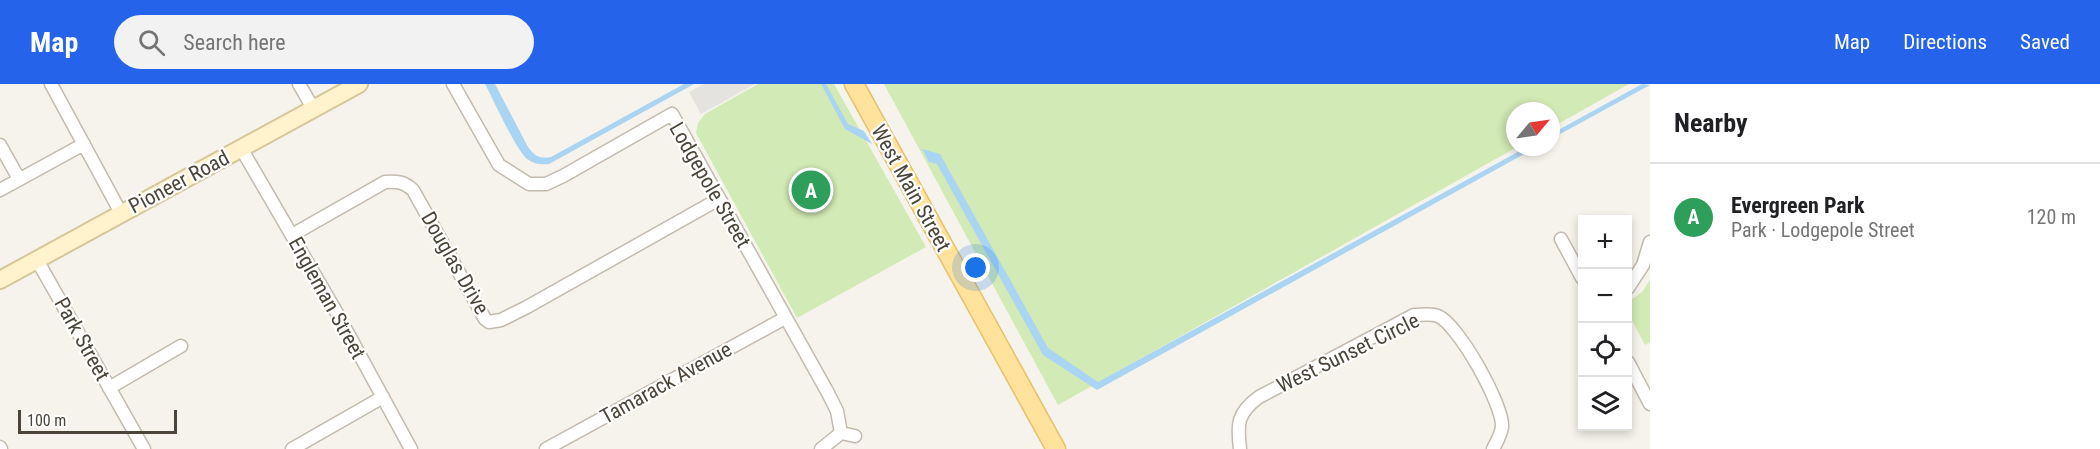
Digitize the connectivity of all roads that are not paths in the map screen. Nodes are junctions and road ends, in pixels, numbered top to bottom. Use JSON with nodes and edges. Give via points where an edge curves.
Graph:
{"nodes":[{"id":1,"x":51,"y":84,"type":"edge"},
{"id":2,"x":299,"y":84,"type":"edge"},
{"id":3,"x":359,"y":84,"type":"edge"},
{"id":4,"x":453,"y":84,"type":"edge"},
{"id":5,"x":854,"y":84,"type":"edge"},
{"id":6,"x":314,"y":110,"type":"junction"},
{"id":7,"x":84,"y":144,"type":"junction"},
{"id":8,"x":0,"y":145,"type":"edge"},
{"id":9,"x":242,"y":148,"type":"junction"},
{"id":10,"x":19,"y":179,"type":"junction"},
{"id":11,"x":0,"y":190,"type":"edge"},
{"id":12,"x":719,"y":199,"type":"junction"},
{"id":13,"x":121,"y":213,"type":"junction"},
{"id":14,"x":292,"y":235,"type":"junction"},
{"id":15,"x":1561,"y":239,"type":"dead end"},
{"id":16,"x":1650,"y":243,"type":"edge"},
{"id":17,"x":37,"y":260,"type":"junction"},
{"id":18,"x":1578,"y":271,"type":"edge"},
{"id":19,"x":1,"y":277,"type":"edge"},
{"id":20,"x":1632,"y":281,"type":"edge"},
{"id":21,"x":785,"y":318,"type":"junction"},
{"id":22,"x":181,"y":346,"type":"dead end"},
{"id":23,"x":1632,"y":370,"type":"edge"},
{"id":24,"x":109,"y":387,"type":"junction"},
{"id":25,"x":383,"y":397,"type":"junction"},
{"id":26,"x":1650,"y":404,"type":"edge"},
{"id":27,"x":841,"y":432,"type":"junction"},
{"id":28,"x":855,"y":436,"type":"dead end"},
{"id":29,"x":144,"y":449,"type":"edge"},
{"id":30,"x":291,"y":449,"type":"edge"},
{"id":31,"x":411,"y":449,"type":"edge"},
{"id":32,"x":546,"y":449,"type":"edge"},
{"id":33,"x":821,"y":449,"type":"edge"},
{"id":34,"x":1056,"y":449,"type":"edge"},
{"id":35,"x":1240,"y":449,"type":"edge"},
{"id":36,"x":1493,"y":449,"type":"edge"}],
"edges":[{"from":1,"to":7,"type":"street"},
{"from":2,"to":6,"type":"street"},
{"from":3,"to":6,"type":"street","name":"Pioneer Road"},
{"from":4,"to":12,"type":"street","name":"Lodgepole Street","via":[[499,165],[529,184],[546,184],[563,176],[672,114]]},
{"from":5,"to":34,"type":"main road","name":"West Main Street"},
{"from":6,"to":9,"type":"street","name":"Pioneer Road"},
{"from":7,"to":10,"type":"street"},
{"from":7,"to":13,"type":"street"},
{"from":8,"to":10,"type":"street"},
{"from":9,"to":13,"type":"street","name":"Pioneer Road"},
{"from":9,"to":14,"type":"street","name":"Engleman Street"},
{"from":10,"to":11,"type":"street"},
{"from":12,"to":14,"type":"street","name":"Douglas Drive","via":[[527,307],[489,322],[406,184],[385,182]]},
{"from":12,"to":21,"type":"street","name":"Lodgepole Street"},
{"from":13,"to":17,"type":"street","name":"Pioneer Road"},
{"from":14,"to":25,"type":"street","name":"Engleman Street"},
{"from":15,"to":18,"type":"street"},
{"from":16,"to":20,"type":"street"},
{"from":17,"to":19,"type":"street","name":"Pioneer Road"},
{"from":17,"to":24,"type":"street","name":"Park Street"},
{"from":21,"to":27,"type":"street","name":"Lodgepole Street","via":[[837,411]]},
{"from":21,"to":32,"type":"street","name":"Tamarack Avenue"},
{"from":22,"to":24,"type":"street"},
{"from":23,"to":26,"type":"street"},
{"from":24,"to":29,"type":"street","name":"Park Street"},
{"from":25,"to":30,"type":"street"},
{"from":25,"to":31,"type":"street","name":"Engleman Street"},
{"from":27,"to":28,"type":"street"},
{"from":27,"to":33,"type":"street"},
{"from":35,"to":36,"type":"street","name":"West Sunset Circle","via":[[1237,428],[1251,403],[1414,315],[1437,316],[1445,321],[1475,362],[1501,417],[1502,428]]}]}
